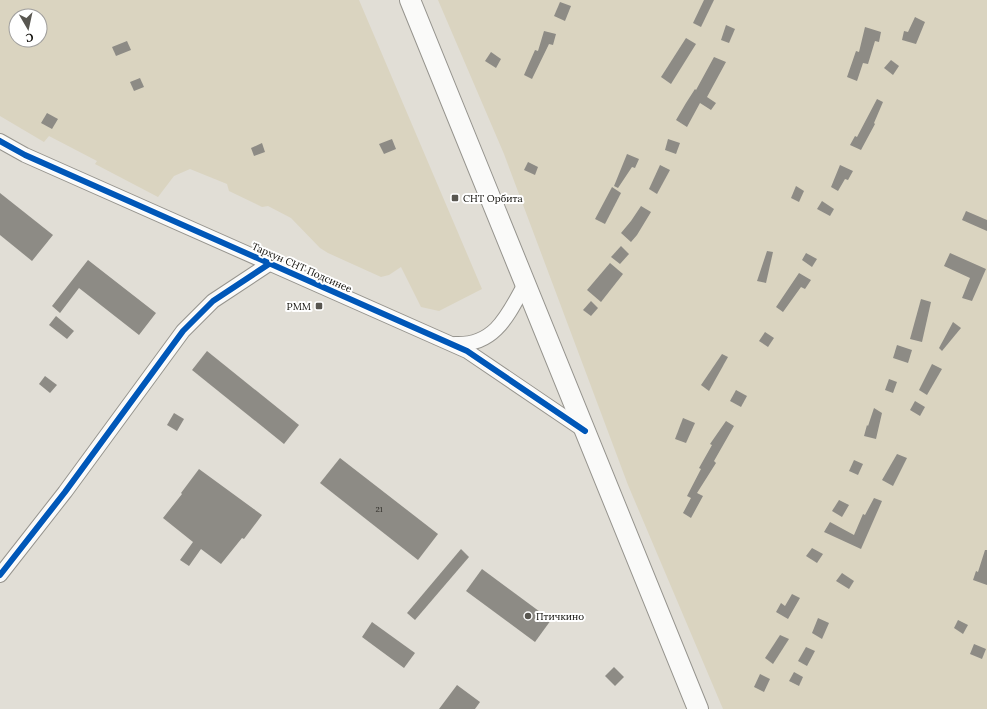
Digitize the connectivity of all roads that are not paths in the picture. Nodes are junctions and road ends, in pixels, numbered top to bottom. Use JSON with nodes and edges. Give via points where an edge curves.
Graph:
{"nodes":[{"id":1,"x":410,"y":0,"type":"edge"},
{"id":2,"x":0,"y":141,"type":"edge"},
{"id":3,"x":269,"y":264,"type":"junction"},
{"id":4,"x":525,"y":284,"type":"junction"},
{"id":5,"x":451,"y":344,"type":"junction"},
{"id":6,"x":585,"y":431,"type":"junction"},
{"id":7,"x":0,"y":575,"type":"edge"},
{"id":8,"x":698,"y":709,"type":"edge"}],
"edges":[{"from":1,"to":4,"type":"main road"},
{"from":2,"to":3,"type":"street","name":"Тархун СНТ Подсинее"},
{"from":3,"to":5,"type":"street","name":"Тархун СНТ Подсинее"},
{"from":3,"to":7,"type":"street","via":[[213,302],[183,331],[65,492]]},
{"from":4,"to":5,"type":"street","via":[[511,310],[496,329],[482,340],[466,345]]},
{"from":4,"to":6,"type":"main road"},
{"from":5,"to":6,"type":"street","name":"Тархун СНТ Подсинее","via":[[467,351]]},
{"from":6,"to":8,"type":"main road"}]}
